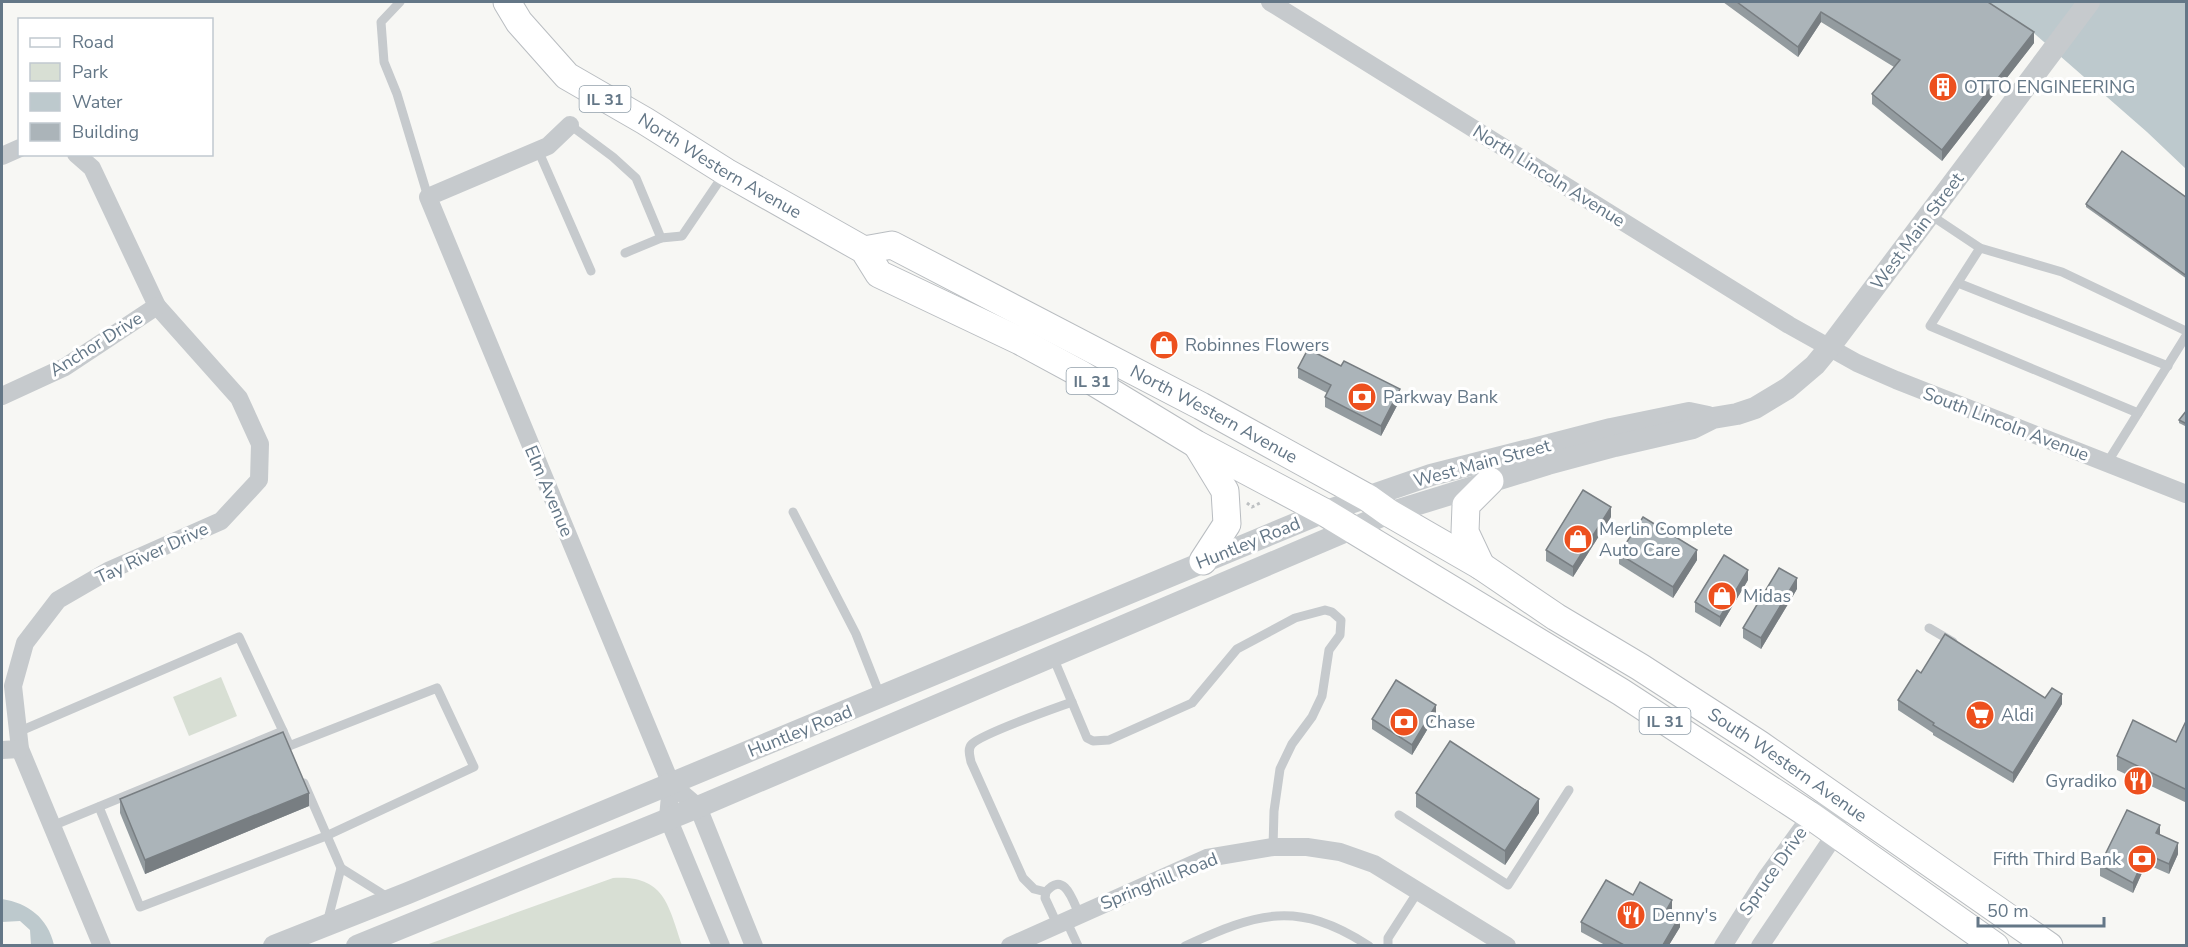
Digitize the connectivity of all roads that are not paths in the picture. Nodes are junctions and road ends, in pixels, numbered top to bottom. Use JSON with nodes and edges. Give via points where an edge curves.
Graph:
{"nodes":[{"id":1,"x":400,"y":2,"type":"edge"},
{"id":2,"x":507,"y":2,"type":"edge"},
{"id":3,"x":1270,"y":2,"type":"edge"},
{"id":4,"x":2089,"y":2,"type":"edge"},
{"id":5,"x":570,"y":125,"type":"joint"},
{"id":6,"x":18,"y":149,"type":"edge"},
{"id":7,"x":538,"y":150,"type":"junction"},
{"id":8,"x":2,"y":156,"type":"edge"},
{"id":9,"x":78,"y":156,"type":"edge"},
{"id":10,"x":726,"y":172,"type":"junction"},
{"id":11,"x":428,"y":197,"type":"junction"},
{"id":12,"x":1929,"y":214,"type":"junction"},
{"id":13,"x":661,"y":238,"type":"junction"},
{"id":14,"x":1980,"y":248,"type":"junction"},
{"id":15,"x":864,"y":250,"type":"junction"},
{"id":16,"x":625,"y":253,"type":"dead end"},
{"id":17,"x":591,"y":271,"type":"dead end"},
{"id":18,"x":1958,"y":283,"type":"junction"},
{"id":19,"x":157,"y":306,"type":"junction"},
{"id":20,"x":2187,"y":331,"type":"edge"},
{"id":21,"x":2187,"y":336,"type":"edge"},
{"id":22,"x":1829,"y":348,"type":"junction"},
{"id":23,"x":2168,"y":366,"type":"junction"},
{"id":24,"x":2,"y":396,"type":"edge"},
{"id":25,"x":2138,"y":413,"type":"junction"},
{"id":26,"x":1713,"y":418,"type":"junction"},
{"id":27,"x":1196,"y":444,"type":"junction"},
{"id":28,"x":2107,"y":463,"type":"junction"},
{"id":29,"x":1490,"y":481,"type":"junction"},
{"id":30,"x":2187,"y":494,"type":"edge"},
{"id":31,"x":1379,"y":505,"type":"junction"},
{"id":32,"x":793,"y":512,"type":"dead end"},
{"id":33,"x":1324,"y":512,"type":"junction"},
{"id":34,"x":1350,"y":528,"type":"junction"},
{"id":35,"x":1203,"y":561,"type":"junction"},
{"id":36,"x":1481,"y":566,"type":"junction"},
{"id":37,"x":1929,"y":628,"type":"dead end"},
{"id":38,"x":1957,"y":645,"type":"edge"},
{"id":39,"x":1053,"y":657,"type":"junction"},
{"id":40,"x":881,"y":698,"type":"junction"},
{"id":41,"x":1072,"y":702,"type":"junction"},
{"id":42,"x":283,"y":731,"type":"junction"},
{"id":43,"x":19,"y":740,"type":"junction"},
{"id":44,"x":289,"y":746,"type":"junction"},
{"id":45,"x":2,"y":750,"type":"edge"},
{"id":46,"x":293,"y":756,"type":"edge"},
{"id":47,"x":301,"y":776,"type":"edge"},
{"id":48,"x":671,"y":784,"type":"junction"},
{"id":49,"x":1569,"y":790,"type":"dead end"},
{"id":50,"x":1840,"y":798,"type":"junction"},
{"id":51,"x":99,"y":807,"type":"junction"},
{"id":52,"x":698,"y":807,"type":"junction"},
{"id":53,"x":1399,"y":815,"type":"dead end"},
{"id":54,"x":1811,"y":816,"type":"junction"},
{"id":55,"x":668,"y":818,"type":"junction"},
{"id":56,"x":52,"y":826,"type":"junction"},
{"id":57,"x":1836,"y":833,"type":"junction"},
{"id":58,"x":326,"y":836,"type":"junction"},
{"id":59,"x":1274,"y":847,"type":"junction"},
{"id":60,"x":341,"y":868,"type":"junction"},
{"id":61,"x":1419,"y":890,"type":"junction"},
{"id":62,"x":1046,"y":892,"type":"junction"},
{"id":63,"x":391,"y":900,"type":"junction"},
{"id":64,"x":1067,"y":920,"type":"junction"},
{"id":65,"x":327,"y":925,"type":"junction"},
{"id":66,"x":102,"y":945,"type":"edge"},
{"id":67,"x":274,"y":945,"type":"edge"},
{"id":68,"x":357,"y":945,"type":"edge"},
{"id":69,"x":721,"y":945,"type":"edge"},
{"id":70,"x":754,"y":945,"type":"edge"},
{"id":71,"x":1010,"y":945,"type":"edge"},
{"id":72,"x":1078,"y":945,"type":"edge"},
{"id":73,"x":1185,"y":945,"type":"edge"},
{"id":74,"x":1369,"y":945,"type":"edge"},
{"id":75,"x":1388,"y":945,"type":"edge"},
{"id":76,"x":1507,"y":945,"type":"edge"},
{"id":77,"x":1723,"y":945,"type":"edge"},
{"id":78,"x":1760,"y":945,"type":"edge"},
{"id":79,"x":1995,"y":945,"type":"edge"},
{"id":80,"x":2049,"y":945,"type":"edge"}],
"edges":[{"from":1,"to":11,"type":"lane","via":[[381,22],[384,62]]},
{"from":2,"to":10,"type":"main road","name":"North Western Avenue","number":"IL 31","via":[[567,76]]},
{"from":3,"to":22,"type":"street","name":"North Lincoln Avenue"},
{"from":4,"to":12,"type":"street","name":"West Main Street"},
{"from":5,"to":7,"type":"street","via":[[548,146]]},
{"from":5,"to":13,"type":"lane","via":[[636,178]]},
{"from":6,"to":8,"type":"street"},
{"from":7,"to":11,"type":"street"},
{"from":7,"to":17,"type":"lane"},
{"from":9,"to":19,"type":"street","name":"Tay River Drive","via":[[92,168]]},
{"from":10,"to":13,"type":"lane","via":[[682,236]]},
{"from":10,"to":15,"type":"main road","name":"North Western Avenue","number":"IL 31"},
{"from":11,"to":48,"type":"street","name":"Elm Avenue"},
{"from":12,"to":14,"type":"lane"},
{"from":12,"to":22,"type":"street","name":"West Main Street"},
{"from":13,"to":16,"type":"lane"},
{"from":14,"to":18,"type":"lane"},
{"from":14,"to":20,"type":"lane","via":[[2062,272]]},
{"from":15,"to":27,"type":"main road","name":"North Western Avenue","number":"IL 31","via":[[879,274],[1020,341]]},
{"from":15,"to":31,"type":"main road","name":"North Western Avenue","via":[[892,245],[1201,406]]},
{"from":18,"to":23,"type":"lane"},
{"from":18,"to":25,"type":"lane","via":[[1930,326]]},
{"from":19,"to":24,"type":"street","name":"Anchor Drive","via":[[65,367]]},
{"from":19,"to":43,"type":"street","name":"Tay River Drive","via":[[239,398],[260,444],[259,480],[221,521],[108,571],[58,600],[25,643],[13,686]]},
{"from":21,"to":23,"type":"lane"},
{"from":22,"to":26,"type":"street","name":"West Main Street","via":[[1815,365],[1771,400],[1737,414]]},
{"from":22,"to":28,"type":"street","name":"South Lincoln Avenue","via":[[1906,384]]},
{"from":23,"to":25,"type":"lane"},
{"from":25,"to":28,"type":"lane"},
{"from":26,"to":29,"type":"street","name":"West Main Street","via":[[1693,428]]},
{"from":26,"to":31,"type":"street","name":"West Main Street","via":[[1689,413],[1431,475]]},
{"from":27,"to":33,"type":"main road","name":"North Western Avenue","number":"IL 31"},
{"from":27,"to":35,"type":"main road","via":[[1225,491],[1227,524]]},
{"from":28,"to":30,"type":"street","name":"South Lincoln Avenue"},
{"from":29,"to":31,"type":"street","name":"West Main Street"},
{"from":29,"to":36,"type":"main road","via":[[1466,505],[1465,532]]},
{"from":31,"to":33,"type":"street","name":"West Main Street"},
{"from":31,"to":34,"type":"street","name":"West Main Street"},
{"from":31,"to":36,"type":"main road","name":"South Western Avenue"},
{"from":32,"to":40,"type":"lane","via":[[856,634]]},
{"from":33,"to":34,"type":"main road","name":"South Western Avenue","number":"IL 31"},
{"from":33,"to":35,"type":"street","name":"Huntley Road"},
{"from":34,"to":39,"type":"street","name":"Huntley Road"},
{"from":34,"to":54,"type":"main road","name":"South Western Avenue","number":"IL 31","via":[[1621,692]]},
{"from":35,"to":40,"type":"street","name":"Huntley Road"},
{"from":36,"to":50,"type":"main road","name":"South Western Avenue"},
{"from":37,"to":38,"type":"lane"},
{"from":39,"to":41,"type":"lane"},
{"from":39,"to":52,"type":"street","name":"Huntley Road"},
{"from":40,"to":48,"type":"street","name":"Huntley Road"},
{"from":41,"to":59,"type":"lane","via":[[1087,738],[1109,740],[1192,703],[1237,649],[1295,618],[1324,610],[1332,612],[1341,620],[1340,635],[1329,650],[1322,696],[1280,769]]},
{"from":41,"to":62,"type":"lane","via":[[989,735],[971,744],[969,751],[1023,878],[1034,889]]},
{"from":42,"to":43,"type":"lane","via":[[240,637]]},
{"from":42,"to":44,"type":"lane"},
{"from":42,"to":51,"type":"lane"},
{"from":43,"to":45,"type":"street"},
{"from":43,"to":56,"type":"street","name":"Tay River Drive"},
{"from":44,"to":46,"type":"lane"},
{"from":44,"to":58,"type":"lane","via":[[437,688],[474,767]]},
{"from":47,"to":58,"type":"lane"},
{"from":48,"to":52,"type":"street","name":"Elm Avenue"},
{"from":48,"to":55,"type":"street","name":"Elm Avenue"},
{"from":48,"to":63,"type":"street","name":"Huntley Road"},
{"from":49,"to":53,"type":"lane","via":[[1508,885]]},
{"from":50,"to":54,"type":"street","name":"Spruce Drive"},
{"from":50,"to":57,"type":"street","name":"Spruce Drive"},
{"from":50,"to":80,"type":"main road","name":"South Western Avenue"},
{"from":51,"to":56,"type":"lane"},
{"from":51,"to":58,"type":"lane","via":[[140,907]]},
{"from":52,"to":55,"type":"street","name":"Huntley Road"},
{"from":52,"to":70,"type":"street","name":"Elm Avenue"},
{"from":54,"to":57,"type":"main road","name":"South Western Avenue","number":"IL 31"},
{"from":54,"to":77,"type":"street","name":"Spruce Drive"},
{"from":55,"to":68,"type":"street","name":"Huntley Road"},
{"from":55,"to":69,"type":"street","name":"Elm Avenue"},
{"from":56,"to":66,"type":"street","name":"Tay River Drive"},
{"from":57,"to":78,"type":"street","name":"Spruce Drive"},
{"from":57,"to":79,"type":"main road","name":"South Western Avenue","number":"IL 31"},
{"from":58,"to":60,"type":"lane"},
{"from":59,"to":61,"type":"street","name":"Springhill Road","via":[[1340,852],[1374,864]]},
{"from":59,"to":64,"type":"street","name":"Springhill Road","via":[[1207,858]]},
{"from":60,"to":63,"type":"lane"},
{"from":60,"to":65,"type":"lane"},
{"from":61,"to":75,"type":"lane","via":[[1388,938]]},
{"from":61,"to":76,"type":"street","name":"Springhill Road"},
{"from":62,"to":64,"type":"lane","via":[[1045,898]]},
{"from":62,"to":64,"type":"lane","via":[[1054,885],[1064,886]]},
{"from":63,"to":65,"type":"street","name":"Huntley Road"},
{"from":64,"to":71,"type":"street","name":"Springhill Road"},
{"from":64,"to":72,"type":"lane"},
{"from":65,"to":67,"type":"street","name":"Huntley Road"},
{"from":73,"to":74,"type":"lane","via":[[1258,917],[1285,915],[1317,920]]}]}
